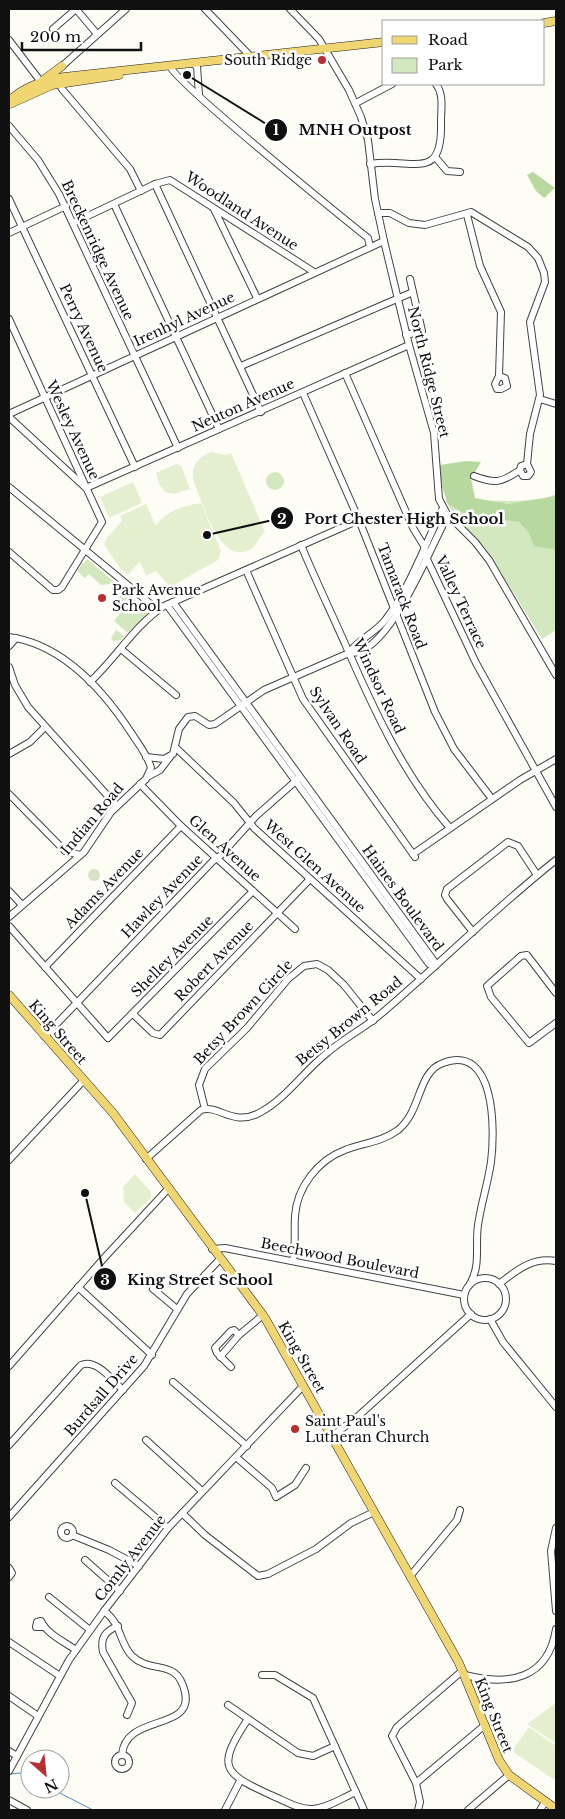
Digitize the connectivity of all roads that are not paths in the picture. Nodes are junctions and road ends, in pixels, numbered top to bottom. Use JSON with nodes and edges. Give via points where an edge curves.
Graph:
{"nodes":[{"id":1,"x":76,"y":9,"type":"edge"},
{"id":2,"x":126,"y":9,"type":"edge"},
{"id":3,"x":205,"y":9,"type":"edge"},
{"id":4,"x":290,"y":9,"type":"edge"},
{"id":5,"x":53,"y":29,"type":"dead end"},
{"id":6,"x":96,"y":34,"type":"junction"},
{"id":7,"x":9,"y":40,"type":"edge"},
{"id":8,"x":382,"y":43,"type":"edge"},
{"id":9,"x":326,"y":50,"type":"junction"},
{"id":10,"x":253,"y":58,"type":"junction"},
{"id":11,"x":194,"y":65,"type":"junction"},
{"id":12,"x":62,"y":66,"type":"junction"},
{"id":13,"x":170,"y":68,"type":"junction"},
{"id":14,"x":60,"y":79,"type":"junction"},
{"id":15,"x":41,"y":82,"type":"junction"},
{"id":16,"x":390,"y":85,"type":"edge"},
{"id":17,"x":436,"y":85,"type":"edge"},
{"id":18,"x":199,"y":95,"type":"junction"},
{"id":19,"x":9,"y":100,"type":"edge"},
{"id":20,"x":356,"y":103,"type":"junction"},
{"id":21,"x":9,"y":105,"type":"edge"},
{"id":22,"x":9,"y":126,"type":"edge"},
{"id":23,"x":436,"y":158,"type":"junction"},
{"id":24,"x":370,"y":164,"type":"junction"},
{"id":25,"x":460,"y":172,"type":"dead end"},
{"id":26,"x":155,"y":184,"type":"junction"},
{"id":27,"x":141,"y":190,"type":"junction"},
{"id":28,"x":9,"y":199,"type":"edge"},
{"id":29,"x":114,"y":204,"type":"junction"},
{"id":30,"x":66,"y":206,"type":"junction"},
{"id":31,"x":214,"y":207,"type":"junction"},
{"id":32,"x":378,"y":213,"type":"junction"},
{"id":33,"x":467,"y":215,"type":"junction"},
{"id":34,"x":72,"y":222,"type":"junction"},
{"id":35,"x":23,"y":226,"type":"junction"},
{"id":36,"x":9,"y":233,"type":"edge"},
{"id":37,"x":384,"y":241,"type":"junction"},
{"id":38,"x":370,"y":247,"type":"junction"},
{"id":39,"x":314,"y":272,"type":"junction"},
{"id":40,"x":410,"y":279,"type":"dead end"},
{"id":41,"x":413,"y":292,"type":"junction"},
{"id":42,"x":258,"y":298,"type":"junction"},
{"id":43,"x":398,"y":299,"type":"junction"},
{"id":44,"x":217,"y":317,"type":"junction"},
{"id":45,"x":9,"y":319,"type":"edge"},
{"id":46,"x":406,"y":335,"type":"junction"},
{"id":47,"x":176,"y":336,"type":"junction"},
{"id":48,"x":409,"y":345,"type":"junction"},
{"id":49,"x":134,"y":356,"type":"junction"},
{"id":50,"x":241,"y":366,"type":"junction"},
{"id":51,"x":345,"y":373,"type":"junction"},
{"id":52,"x":92,"y":376,"type":"junction"},
{"id":53,"x":499,"y":376,"type":"dead end"},
{"id":54,"x":303,"y":393,"type":"junction"},
{"id":55,"x":46,"y":398,"type":"junction"},
{"id":56,"x":540,"y":399,"type":"junction"},
{"id":57,"x":556,"y":404,"type":"edge"},
{"id":58,"x":260,"y":412,"type":"junction"},
{"id":59,"x":9,"y":416,"type":"edge"},
{"id":60,"x":219,"y":430,"type":"junction"},
{"id":61,"x":178,"y":448,"type":"junction"},
{"id":62,"x":62,"y":463,"type":"junction"},
{"id":63,"x":76,"y":463,"type":"junction"},
{"id":64,"x":135,"y":467,"type":"junction"},
{"id":65,"x":474,"y":476,"type":"dead end"},
{"id":66,"x":9,"y":487,"type":"edge"},
{"id":67,"x":86,"y":488,"type":"junction"},
{"id":68,"x":443,"y":508,"type":"junction"},
{"id":69,"x":448,"y":515,"type":"junction"},
{"id":70,"x":359,"y":520,"type":"junction"},
{"id":71,"x":301,"y":545,"type":"junction"},
{"id":72,"x":424,"y":546,"type":"junction"},
{"id":73,"x":86,"y":548,"type":"junction"},
{"id":74,"x":9,"y":552,"type":"edge"},
{"id":75,"x":426,"y":558,"type":"junction"},
{"id":76,"x":246,"y":570,"type":"junction"},
{"id":77,"x":170,"y":603,"type":"junction"},
{"id":78,"x":393,"y":608,"type":"junction"},
{"id":79,"x":158,"y":610,"type":"junction"},
{"id":80,"x":397,"y":617,"type":"junction"},
{"id":81,"x":12,"y":637,"type":"edge"},
{"id":82,"x":9,"y":646,"type":"edge"},
{"id":83,"x":121,"y":649,"type":"junction"},
{"id":84,"x":349,"y":653,"type":"junction"},
{"id":85,"x":9,"y":667,"type":"edge"},
{"id":86,"x":556,"y":675,"type":"edge"},
{"id":87,"x":294,"y":677,"type":"junction"},
{"id":88,"x":90,"y":682,"type":"junction"},
{"id":89,"x":176,"y":695,"type":"dead end"},
{"id":90,"x":244,"y":705,"type":"junction"},
{"id":91,"x":44,"y":728,"type":"junction"},
{"id":92,"x":175,"y":747,"type":"junction"},
{"id":93,"x":9,"y":754,"type":"edge"},
{"id":94,"x":170,"y":756,"type":"junction"},
{"id":95,"x":146,"y":757,"type":"junction"},
{"id":96,"x":556,"y":759,"type":"edge"},
{"id":97,"x":535,"y":771,"type":"junction"},
{"id":98,"x":148,"y":776,"type":"junction"},
{"id":99,"x":298,"y":779,"type":"junction"},
{"id":100,"x":140,"y":784,"type":"junction"},
{"id":101,"x":9,"y":794,"type":"edge"},
{"id":102,"x":492,"y":799,"type":"junction"},
{"id":103,"x":116,"y":805,"type":"junction"},
{"id":104,"x":556,"y":807,"type":"edge"},
{"id":105,"x":250,"y":823,"type":"junction"},
{"id":106,"x":181,"y":826,"type":"junction"},
{"id":107,"x":450,"y":828,"type":"junction"},
{"id":108,"x":65,"y":851,"type":"junction"},
{"id":109,"x":80,"y":855,"type":"junction"},
{"id":110,"x":217,"y":858,"type":"junction"},
{"id":111,"x":556,"y":860,"type":"edge"},
{"id":112,"x":69,"y":866,"type":"junction"},
{"id":113,"x":537,"y":876,"type":"junction"},
{"id":114,"x":310,"y":879,"type":"junction"},
{"id":115,"x":9,"y":891,"type":"edge"},
{"id":116,"x":253,"y":891,"type":"junction"},
{"id":117,"x":22,"y":905,"type":"junction"},
{"id":118,"x":278,"y":913,"type":"junction"},
{"id":119,"x":9,"y":917,"type":"edge"},
{"id":120,"x":9,"y":926,"type":"edge"},
{"id":121,"x":295,"y":929,"type":"dead end"},
{"id":122,"x":474,"y":932,"type":"junction"},
{"id":123,"x":435,"y":966,"type":"junction"},
{"id":124,"x":45,"y":967,"type":"junction"},
{"id":125,"x":421,"y":979,"type":"junction"},
{"id":126,"x":556,"y":993,"type":"edge"},
{"id":127,"x":9,"y":995,"type":"edge"},
{"id":128,"x":76,"y":1003,"type":"junction"},
{"id":129,"x":133,"y":1014,"type":"junction"},
{"id":130,"x":373,"y":1021,"type":"junction"},
{"id":131,"x":556,"y":1023,"type":"edge"},
{"id":132,"x":45,"y":1036,"type":"junction"},
{"id":133,"x":84,"y":1080,"type":"junction"},
{"id":134,"x":205,"y":1109,"type":"junction"},
{"id":135,"x":146,"y":1159,"type":"junction"},
{"id":136,"x":9,"y":1160,"type":"edge"},
{"id":137,"x":168,"y":1189,"type":"junction"},
{"id":138,"x":212,"y":1249,"type":"junction"},
{"id":139,"x":220,"y":1259,"type":"junction"},
{"id":140,"x":556,"y":1261,"type":"edge"},
{"id":141,"x":293,"y":1262,"type":"junction"},
{"id":142,"x":478,"y":1265,"type":"junction"},
{"id":143,"x":488,"y":1278,"type":"junction"},
{"id":144,"x":470,"y":1284,"type":"junction"},
{"id":145,"x":500,"y":1284,"type":"junction"},
{"id":146,"x":78,"y":1288,"type":"junction"},
{"id":147,"x":152,"y":1289,"type":"dead end"},
{"id":148,"x":464,"y":1295,"type":"junction"},
{"id":149,"x":176,"y":1309,"type":"junction"},
{"id":150,"x":471,"y":1314,"type":"junction"},
{"id":151,"x":263,"y":1315,"type":"junction"},
{"id":152,"x":490,"y":1319,"type":"junction"},
{"id":153,"x":240,"y":1335,"type":"junction"},
{"id":154,"x":152,"y":1355,"type":"junction"},
{"id":155,"x":220,"y":1357,"type":"junction"},
{"id":156,"x":9,"y":1366,"type":"edge"},
{"id":157,"x":231,"y":1366,"type":"dead end"},
{"id":158,"x":173,"y":1382,"type":"dead end"},
{"id":159,"x":304,"y":1386,"type":"junction"},
{"id":160,"x":123,"y":1390,"type":"junction"},
{"id":161,"x":556,"y":1407,"type":"edge"},
{"id":162,"x":332,"y":1436,"type":"junction"},
{"id":163,"x":146,"y":1440,"type":"dead end"},
{"id":164,"x":9,"y":1445,"type":"edge"},
{"id":165,"x":247,"y":1446,"type":"junction"},
{"id":166,"x":236,"y":1457,"type":"junction"},
{"id":167,"x":306,"y":1468,"type":"dead end"},
{"id":168,"x":115,"y":1483,"type":"dead end"},
{"id":169,"x":202,"y":1491,"type":"junction"},
{"id":170,"x":460,"y":1510,"type":"dead end"},
{"id":171,"x":374,"y":1512,"type":"junction"},
{"id":172,"x":182,"y":1513,"type":"junction"},
{"id":173,"x":9,"y":1517,"type":"edge"},
{"id":174,"x":168,"y":1528,"type":"junction"},
{"id":175,"x":556,"y":1528,"type":"edge"},
{"id":176,"x":72,"y":1535,"type":"dead end"},
{"id":177,"x":85,"y":1560,"type":"dead end"},
{"id":178,"x":139,"y":1566,"type":"junction"},
{"id":179,"x":9,"y":1568,"type":"edge"},
{"id":180,"x":410,"y":1575,"type":"junction"},
{"id":181,"x":9,"y":1577,"type":"edge"},
{"id":182,"x":120,"y":1591,"type":"junction"},
{"id":183,"x":49,"y":1597,"type":"dead end"},
{"id":184,"x":104,"y":1611,"type":"junction"},
{"id":185,"x":556,"y":1611,"type":"edge"},
{"id":186,"x":118,"y":1626,"type":"junction"},
{"id":187,"x":42,"y":1627,"type":"dead end"},
{"id":188,"x":556,"y":1629,"type":"edge"},
{"id":189,"x":90,"y":1630,"type":"junction"},
{"id":190,"x":9,"y":1642,"type":"edge"},
{"id":191,"x":76,"y":1650,"type":"junction"},
{"id":192,"x":464,"y":1673,"type":"junction"},
{"id":193,"x":262,"y":1675,"type":"dead end"},
{"id":194,"x":60,"y":1676,"type":"junction"},
{"id":195,"x":9,"y":1696,"type":"edge"},
{"id":196,"x":228,"y":1705,"type":"dead end"},
{"id":197,"x":127,"y":1714,"type":"dead end"},
{"id":198,"x":38,"y":1716,"type":"junction"},
{"id":199,"x":248,"y":1719,"type":"junction"},
{"id":200,"x":485,"y":1726,"type":"junction"},
{"id":201,"x":336,"y":1746,"type":"junction"},
{"id":202,"x":9,"y":1750,"type":"edge"},
{"id":203,"x":122,"y":1755,"type":"dead end"},
{"id":204,"x":17,"y":1756,"type":"junction"},
{"id":205,"x":10,"y":1769,"type":"edge"},
{"id":206,"x":509,"y":1776,"type":"junction"},
{"id":207,"x":240,"y":1781,"type":"junction"},
{"id":208,"x":416,"y":1783,"type":"junction"},
{"id":209,"x":356,"y":1792,"type":"junction"},
{"id":210,"x":9,"y":1800,"type":"edge"},
{"id":211,"x":545,"y":1802,"type":"junction"},
{"id":212,"x":294,"y":1808,"type":"edge"},
{"id":213,"x":556,"y":1809,"type":"edge"},
{"id":214,"x":27,"y":1810,"type":"edge"},
{"id":215,"x":225,"y":1810,"type":"edge"},
{"id":216,"x":364,"y":1810,"type":"edge"},
{"id":217,"x":418,"y":1810,"type":"edge"},
{"id":218,"x":468,"y":1810,"type":"edge"},
{"id":219,"x":540,"y":1810,"type":"edge"}],
"edges":[{"from":1,"to":5,"type":"street"},
{"from":1,"to":6,"type":"street"},
{"from":2,"to":6,"type":"street"},
{"from":3,"to":10,"type":"street"},
{"from":4,"to":9,"type":"street","name":"North Ridge Street","via":[[306,23]]},
{"from":6,"to":12,"type":"street"},
{"from":7,"to":15,"type":"street"},
{"from":8,"to":9,"type":"main road"},
{"from":9,"to":10,"type":"main road"},
{"from":9,"to":20,"type":"street","name":"North Ridge Street"},
{"from":10,"to":11,"type":"main road"},
{"from":11,"to":13,"type":"main road"},
{"from":11,"to":18,"type":"street"},
{"from":12,"to":14,"type":"street","via":[[56,71]]},
{"from":12,"to":15,"type":"main road"},
{"from":13,"to":14,"type":"main road"},
{"from":13,"to":18,"type":"street"},
{"from":14,"to":15,"type":"main road"},
{"from":14,"to":21,"type":"main road"},
{"from":14,"to":27,"type":"street","via":[[130,168]]},
{"from":15,"to":19,"type":"main road"},
{"from":16,"to":20,"type":"street"},
{"from":17,"to":23,"type":"street","via":[[441,94],[442,139]]},
{"from":18,"to":38,"type":"street","via":[[368,238]]},
{"from":20,"to":24,"type":"street","name":"North Ridge Street","via":[[366,129]]},
{"from":22,"to":30,"type":"street","name":"Breckenridge Avenue","via":[[47,173]]},
{"from":23,"to":24,"type":"street","via":[[420,163]]},
{"from":23,"to":25,"type":"street","via":[[447,171]]},
{"from":24,"to":32,"type":"street","name":"North Ridge Street"},
{"from":26,"to":27,"type":"street","name":"Woodland Avenue"},
{"from":26,"to":31,"type":"street","name":"Woodland Avenue","via":[[170,180]]},
{"from":26,"to":44,"type":"street"},
{"from":27,"to":29,"type":"street","name":"Woodland Avenue"},
{"from":28,"to":35,"type":"street","name":"Perry Avenue"},
{"from":29,"to":34,"type":"street","name":"Woodland Avenue"},
{"from":29,"to":47,"type":"street"},
{"from":30,"to":34,"type":"street","name":"Breckenridge Avenue"},
{"from":30,"to":35,"type":"street"},
{"from":31,"to":39,"type":"street","name":"Woodland Avenue"},
{"from":31,"to":42,"type":"street"},
{"from":32,"to":33,"type":"street","via":[[390,213],[409,223],[425,225]]},
{"from":32,"to":37,"type":"street","name":"North Ridge Street"},
{"from":33,"to":53,"type":"street","via":[[480,266],[500,312]]},
{"from":33,"to":56,"type":"street","via":[[471,212],[476,214],[528,246],[544,273],[543,287],[530,322]]},
{"from":34,"to":49,"type":"street","name":"Breckenridge Avenue"},
{"from":35,"to":36,"type":"street"},
{"from":35,"to":52,"type":"street","name":"Perry Avenue"},
{"from":37,"to":38,"type":"street","name":"Irenhyl Avenue"},
{"from":37,"to":43,"type":"street","name":"North Ridge Street"},
{"from":38,"to":39,"type":"street","name":"Irenhyl Avenue"},
{"from":39,"to":42,"type":"street","name":"Irenhyl Avenue"},
{"from":40,"to":41,"type":"street"},
{"from":41,"to":43,"type":"street"},
{"from":41,"to":46,"type":"street","via":[[422,331]]},
{"from":42,"to":44,"type":"street","name":"Irenhyl Avenue"},
{"from":43,"to":46,"type":"street","name":"North Ridge Street"},
{"from":43,"to":50,"type":"street"},
{"from":44,"to":47,"type":"street","name":"Irenhyl Avenue"},
{"from":44,"to":50,"type":"street"},
{"from":45,"to":55,"type":"street","name":"Wesley Avenue"},
{"from":46,"to":48,"type":"street","name":"North Ridge Street"},
{"from":47,"to":49,"type":"street","name":"Irenhyl Avenue"},
{"from":47,"to":60,"type":"street"},
{"from":48,"to":51,"type":"street","name":"Neuton Avenue"},
{"from":48,"to":68,"type":"street","name":"North Ridge Street","via":[[434,433],[438,490]]},
{"from":49,"to":52,"type":"street","name":"Irenhyl Avenue"},
{"from":49,"to":61,"type":"street","name":"Breckenridge Avenue"},
{"from":50,"to":58,"type":"street"},
{"from":51,"to":54,"type":"street","name":"Neuton Avenue"},
{"from":51,"to":72,"type":"street","name":"Valley Terrace","via":[[413,528]]},
{"from":52,"to":55,"type":"street","name":"Irenhyl Avenue"},
{"from":52,"to":64,"type":"street","name":"Perry Avenue"},
{"from":54,"to":58,"type":"street","name":"Neuton Avenue"},
{"from":54,"to":70,"type":"street","name":"Tamarack Road"},
{"from":55,"to":59,"type":"street","name":"Irenhyl Avenue"},
{"from":55,"to":63,"type":"street","name":"Wesley Avenue"},
{"from":56,"to":57,"type":"street"},
{"from":56,"to":65,"type":"street","via":[[530,434],[528,466],[531,472],[526,476],[520,470],[494,482]]},
{"from":58,"to":60,"type":"street","name":"Neuton Avenue"},
{"from":59,"to":62,"type":"street"},
{"from":60,"to":61,"type":"street","name":"Neuton Avenue"},
{"from":61,"to":64,"type":"street","name":"Neuton Avenue"},
{"from":62,"to":63,"type":"street"},
{"from":62,"to":67,"type":"street"},
{"from":63,"to":67,"type":"street","name":"Wesley Avenue"},
{"from":64,"to":67,"type":"street","name":"Neuton Avenue"},
{"from":66,"to":73,"type":"street","via":[[80,547]]},
{"from":67,"to":73,"type":"street","name":"Wesley Avenue","via":[[102,522]]},
{"from":68,"to":69,"type":"street","name":"North Ridge Street"},
{"from":68,"to":72,"type":"street"},
{"from":69,"to":75,"type":"street"},
{"from":69,"to":86,"type":"street","name":"North Ridge Street","via":[[489,560]]},
{"from":70,"to":71,"type":"street"},
{"from":70,"to":78,"type":"street","name":"Tamarack Road"},
{"from":71,"to":76,"type":"street"},
{"from":71,"to":84,"type":"street","name":"Windsor Road"},
{"from":72,"to":75,"type":"street","name":"Valley Terrace"},
{"from":72,"to":78,"type":"street"},
{"from":73,"to":74,"type":"street","via":[[62,587],[55,590]]},
{"from":73,"to":79,"type":"street"},
{"from":75,"to":80,"type":"street"},
{"from":75,"to":97,"type":"street","name":"Valley Terrace","via":[[476,663]]},
{"from":76,"to":77,"type":"street"},
{"from":76,"to":87,"type":"street","name":"Sylvan Road"},
{"from":77,"to":79,"type":"street"},
{"from":77,"to":90,"type":"street","name":"Haines Boulevard"},
{"from":78,"to":80,"type":"street","name":"Tamarack Road"},
{"from":78,"to":84,"type":"street","via":[[378,628]]},
{"from":79,"to":83,"type":"street","via":[[146,619]]},
{"from":80,"to":84,"type":"street","via":[[363,648]]},
{"from":80,"to":102,"type":"street","name":"Tamarack Road","via":[[447,737]]},
{"from":81,"to":82,"type":"street"},
{"from":81,"to":88,"type":"street","via":[[38,644],[57,654]]},
{"from":83,"to":88,"type":"street"},
{"from":83,"to":89,"type":"street"},
{"from":84,"to":87,"type":"street"},
{"from":84,"to":107,"type":"street","name":"Windsor Road","via":[[394,746],[414,780]]},
{"from":85,"to":91,"type":"street","via":[[21,698]]},
{"from":87,"to":90,"type":"street","via":[[264,690]]},
{"from":87,"to":107,"type":"street","name":"Sylvan Road","via":[[305,701],[414,855]]},
{"from":88,"to":95,"type":"street","via":[[125,723]]},
{"from":90,"to":92,"type":"street","name":"Indian Road","via":[[212,725],[195,716],[188,717],[179,729]]},
{"from":90,"to":99,"type":"street","name":"Haines Boulevard"},
{"from":91,"to":93,"type":"street","via":[[23,747]]},
{"from":91,"to":103,"type":"street"},
{"from":92,"to":94,"type":"street","name":"Indian Road"},
{"from":92,"to":105,"type":"street","name":"West Glen Avenue","via":[[234,803]]},
{"from":94,"to":95,"type":"street","via":[[164,759]]},
{"from":94,"to":98,"type":"street","name":"Indian Road","via":[[160,770]]},
{"from":95,"to":98,"type":"street","via":[[150,768]]},
{"from":96,"to":97,"type":"street"},
{"from":97,"to":102,"type":"street"},
{"from":97,"to":104,"type":"street","name":"Valley Terrace"},
{"from":98,"to":100,"type":"street","name":"Indian Road"},
{"from":99,"to":105,"type":"street","name":"Hawley Avenue"},
{"from":99,"to":123,"type":"street","name":"Haines Boulevard","via":[[429,964]]},
{"from":100,"to":103,"type":"street","name":"Indian Road"},
{"from":100,"to":106,"type":"street","name":"Glen Avenue"},
{"from":101,"to":108,"type":"street"},
{"from":102,"to":107,"type":"street"},
{"from":103,"to":109,"type":"street","name":"Indian Road"},
{"from":105,"to":110,"type":"street","name":"Hawley Avenue"},
{"from":105,"to":114,"type":"street","name":"West Glen Avenue"},
{"from":106,"to":110,"type":"street","name":"Glen Avenue"},
{"from":106,"to":124,"type":"street","name":"Adams Avenue"},
{"from":108,"to":109,"type":"street"},
{"from":108,"to":112,"type":"street"},
{"from":109,"to":112,"type":"street","name":"Indian Road"},
{"from":110,"to":116,"type":"street","name":"Glen Avenue"},
{"from":110,"to":128,"type":"street","name":"Hawley Avenue"},
{"from":111,"to":113,"type":"street","name":"Betsy Brown Road"},
{"from":112,"to":117,"type":"street","name":"Indian Road"},
{"from":113,"to":122,"type":"street","name":"Betsy Brown Road"},
{"from":113,"to":122,"type":"street","via":[[518,846],[508,842],[445,893]]},
{"from":114,"to":118,"type":"street","name":"Robert Avenue"},
{"from":114,"to":125,"type":"street","name":"West Glen Avenue"},
{"from":115,"to":117,"type":"street"},
{"from":116,"to":118,"type":"street","name":"Glen Avenue"},
{"from":116,"to":129,"type":"street","name":"Shelley Avenue"},
{"from":117,"to":119,"type":"street","name":"Indian Road"},
{"from":118,"to":121,"type":"street","name":"Glen Avenue"},
{"from":118,"to":129,"type":"street","name":"Robert Avenue","via":[[160,1035],[153,1034]]},
{"from":120,"to":124,"type":"street"},
{"from":122,"to":123,"type":"street","name":"Betsy Brown Road"},
{"from":123,"to":125,"type":"street","name":"Betsy Brown Road"},
{"from":124,"to":128,"type":"street"},
{"from":125,"to":130,"type":"street","name":"Betsy Brown Road"},
{"from":126,"to":131,"type":"street","via":[[528,956],[521,956],[487,986],[491,997],[529,1043]]},
{"from":127,"to":132,"type":"main road","name":"King Street"},
{"from":128,"to":129,"type":"street","name":"Shelley Avenue","via":[[108,1038]]},
{"from":128,"to":132,"type":"street","name":"Hawley Avenue"},
{"from":130,"to":134,"type":"street","name":"Betsy Brown Road","via":[[329,1051],[260,1113],[236,1118]]},
{"from":130,"to":134,"type":"street","name":"Betsy Brown Circle","via":[[328,970],[317,964],[304,966],[288,979],[247,1028],[204,1070],[199,1085]]},
{"from":132,"to":133,"type":"main road","name":"King Street"},
{"from":133,"to":135,"type":"main road","name":"King Street"},
{"from":133,"to":136,"type":"street"},
{"from":134,"to":135,"type":"street"},
{"from":135,"to":137,"type":"main road","name":"King Street"},
{"from":137,"to":138,"type":"main road","name":"King Street"},
{"from":137,"to":146,"type":"street"},
{"from":138,"to":139,"type":"main road","name":"King Street"},
{"from":138,"to":141,"type":"street","name":"Beechwood Boulevard","via":[[225,1248]]},
{"from":139,"to":149,"type":"street","name":"Burdsall Drive"},
{"from":139,"to":151,"type":"main road","name":"King Street"},
{"from":140,"to":145,"type":"street","via":[[540,1260],[526,1264]]},
{"from":141,"to":142,"type":"street","via":[[295,1215],[301,1193],[311,1175],[338,1153],[380,1140],[398,1130],[411,1116],[430,1071],[454,1060],[467,1063],[480,1072],[487,1086],[491,1109],[492,1151],[476,1241]]},
{"from":141,"to":148,"type":"street","name":"Beechwood Boulevard"},
{"from":142,"to":143,"type":"street"},
{"from":142,"to":144,"type":"street"},
{"from":143,"to":144,"type":"street"},
{"from":143,"to":145,"type":"street"},
{"from":144,"to":148,"type":"street"},
{"from":145,"to":152,"type":"street","via":[[505,1302],[498,1315]]},
{"from":146,"to":154,"type":"street"},
{"from":146,"to":156,"type":"street"},
{"from":147,"to":149,"type":"street"},
{"from":148,"to":150,"type":"street","via":[[465,1306]]},
{"from":149,"to":154,"type":"street","name":"Burdsall Drive"},
{"from":150,"to":152,"type":"street","via":[[480,1319]]},
{"from":150,"to":162,"type":"street"},
{"from":151,"to":153,"type":"street"},
{"from":151,"to":159,"type":"main road","name":"King Street"},
{"from":152,"to":161,"type":"street","via":[[503,1342]]},
{"from":153,"to":155,"type":"street"},
{"from":153,"to":155,"type":"street","via":[[230,1331],[218,1344],[215,1351]]},
{"from":154,"to":160,"type":"street","name":"Burdsall Drive"},
{"from":155,"to":157,"type":"street"},
{"from":158,"to":165,"type":"street"},
{"from":159,"to":162,"type":"main road","name":"King Street"},
{"from":159,"to":165,"type":"street","name":"Comly Avenue"},
{"from":160,"to":164,"type":"street","via":[[94,1364],[81,1365]]},
{"from":160,"to":173,"type":"street","name":"Burdsall Drive"},
{"from":162,"to":171,"type":"main road","name":"King Street"},
{"from":163,"to":169,"type":"street"},
{"from":165,"to":166,"type":"street","name":"Comly Avenue"},
{"from":166,"to":167,"type":"street","via":[[272,1488],[276,1497],[296,1485]]},
{"from":166,"to":169,"type":"street","name":"Comly Avenue"},
{"from":168,"to":174,"type":"street"},
{"from":169,"to":172,"type":"street","name":"Comly Avenue"},
{"from":170,"to":180,"type":"street","via":[[457,1520]]},
{"from":171,"to":172,"type":"street","via":[[352,1523],[316,1549],[258,1576]]},
{"from":171,"to":180,"type":"main road","name":"King Street"},
{"from":172,"to":174,"type":"street","name":"Comly Avenue"},
{"from":174,"to":178,"type":"street","name":"Comly Avenue"},
{"from":175,"to":185,"type":"street","via":[[551,1551]]},
{"from":176,"to":178,"type":"street"},
{"from":177,"to":182,"type":"street"},
{"from":178,"to":182,"type":"street","name":"Comly Avenue"},
{"from":179,"to":181,"type":"street","via":[[12,1573]]},
{"from":180,"to":192,"type":"main road","name":"King Street"},
{"from":182,"to":184,"type":"street","name":"Comly Avenue"},
{"from":183,"to":189,"type":"street"},
{"from":184,"to":186,"type":"street"},
{"from":184,"to":189,"type":"street","name":"Comly Avenue"},
{"from":186,"to":197,"type":"street","via":[[103,1636],[101,1644],[132,1703]]},
{"from":186,"to":203,"type":"street","via":[[132,1656],[174,1671],[186,1696],[183,1707],[174,1717],[145,1726],[130,1735],[123,1745]]},
{"from":187,"to":191,"type":"street"},
{"from":188,"to":192,"type":"street","via":[[550,1652],[526,1674],[496,1681]]},
{"from":189,"to":191,"type":"street","name":"Comly Avenue"},
{"from":190,"to":194,"type":"street"},
{"from":191,"to":194,"type":"street","name":"Comly Avenue"},
{"from":192,"to":200,"type":"main road","name":"King Street"},
{"from":192,"to":208,"type":"street","via":[[397,1727],[392,1736]]},
{"from":193,"to":201,"type":"street","via":[[275,1675],[313,1698]]},
{"from":194,"to":198,"type":"street","name":"Comly Avenue"},
{"from":195,"to":198,"type":"street"},
{"from":196,"to":199,"type":"street"},
{"from":198,"to":204,"type":"street","name":"Comly Avenue"},
{"from":199,"to":201,"type":"street","via":[[298,1753],[313,1756]]},
{"from":199,"to":207,"type":"street","via":[[228,1755],[229,1766]]},
{"from":200,"to":206,"type":"main road","name":"King Street","via":[[495,1754]]},
{"from":200,"to":208,"type":"street"},
{"from":201,"to":209,"type":"street"},
{"from":202,"to":204,"type":"street"},
{"from":204,"to":205,"type":"street","name":"Comly Avenue"},
{"from":206,"to":211,"type":"main road","name":"King Street"},
{"from":206,"to":218,"type":"street"},
{"from":207,"to":212,"type":"street"},
{"from":207,"to":215,"type":"street"},
{"from":208,"to":217,"type":"street","via":[[420,1802]]},
{"from":209,"to":212,"type":"street","via":[[323,1807]]},
{"from":209,"to":216,"type":"street"},
{"from":210,"to":214,"type":"street"},
{"from":211,"to":213,"type":"main road","name":"King Street"},
{"from":211,"to":219,"type":"street"}]}
